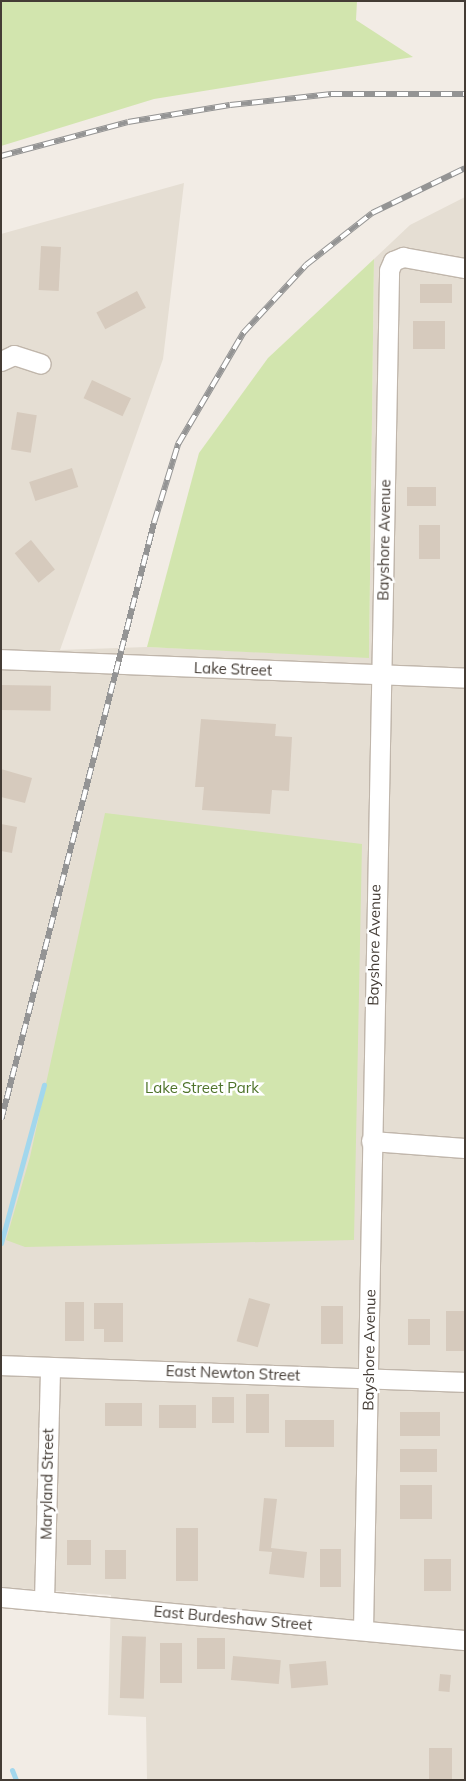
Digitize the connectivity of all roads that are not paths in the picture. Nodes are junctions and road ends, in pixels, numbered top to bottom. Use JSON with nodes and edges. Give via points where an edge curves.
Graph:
{"nodes":[{"id":1,"x":465,"y":268,"type":"edge"},
{"id":2,"x":1,"y":361,"type":"edge"},
{"id":3,"x":41,"y":364,"type":"dead end"},
{"id":4,"x":1,"y":659,"type":"edge"},
{"id":5,"x":380,"y":673,"type":"junction"},
{"id":6,"x":465,"y":678,"type":"edge"},
{"id":7,"x":371,"y":1141,"type":"junction"},
{"id":8,"x":465,"y":1148,"type":"edge"},
{"id":9,"x":1,"y":1365,"type":"edge"},
{"id":10,"x":50,"y":1367,"type":"junction"},
{"id":11,"x":369,"y":1378,"type":"junction"},
{"id":12,"x":465,"y":1382,"type":"edge"},
{"id":13,"x":1,"y":1597,"type":"edge"},
{"id":14,"x":44,"y":1600,"type":"junction"},
{"id":15,"x":363,"y":1630,"type":"junction"},
{"id":16,"x":465,"y":1640,"type":"edge"}],
"edges":[{"from":1,"to":5,"type":"street","name":"Bayshore Avenue","via":[[403,257],[393,261],[389,270]]},
{"from":2,"to":3,"type":"street","via":[[14,355]]},
{"from":4,"to":5,"type":"street","name":"Lake Street"},
{"from":5,"to":6,"type":"street","name":"Lake Street"},
{"from":5,"to":7,"type":"street","name":"Bayshore Avenue"},
{"from":7,"to":8,"type":"street"},
{"from":7,"to":11,"type":"street","name":"Bayshore Avenue"},
{"from":9,"to":10,"type":"street","name":"East Newton Street"},
{"from":10,"to":11,"type":"street","name":"East Newton Street"},
{"from":10,"to":14,"type":"street","name":"Maryland Street"},
{"from":11,"to":12,"type":"street","name":"East Newton Street"},
{"from":11,"to":15,"type":"street","name":"Bayshore Avenue"},
{"from":13,"to":14,"type":"street","name":"East Burdeshaw Street"},
{"from":14,"to":15,"type":"street","name":"East Burdeshaw Street"},
{"from":15,"to":16,"type":"street","name":"East Burdeshaw Street"}]}
